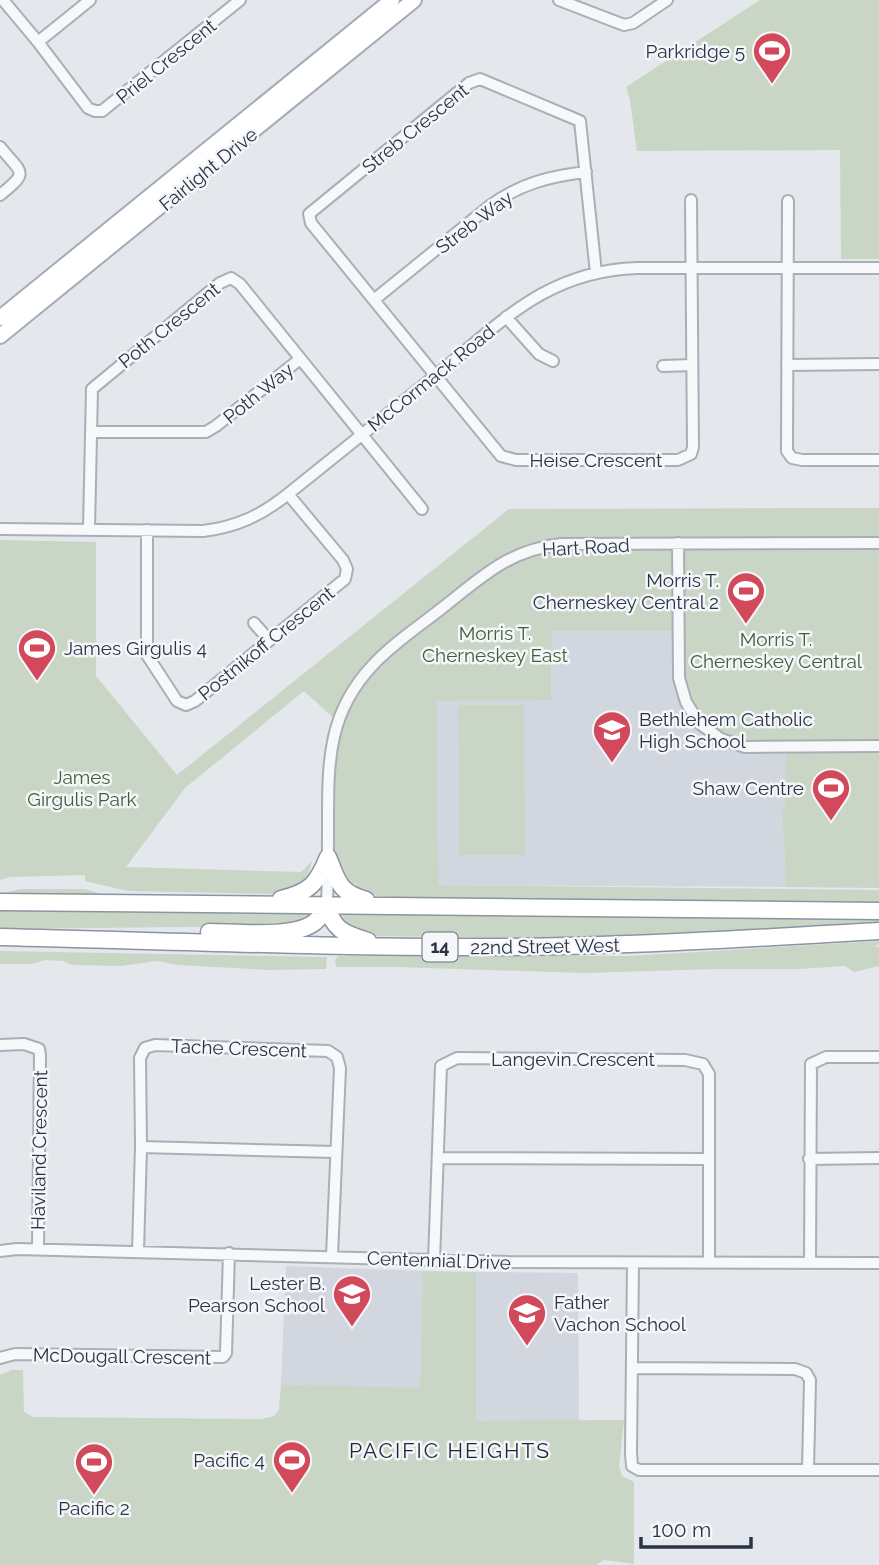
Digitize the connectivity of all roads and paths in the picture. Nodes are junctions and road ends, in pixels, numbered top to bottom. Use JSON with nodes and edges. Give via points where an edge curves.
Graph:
{"nodes":[{"id":1,"x":3,"y":0,"type":"edge"},
{"id":2,"x":90,"y":0,"type":"edge"},
{"id":3,"x":240,"y":0,"type":"edge"},
{"id":4,"x":392,"y":0,"type":"edge"},
{"id":5,"x":414,"y":0,"type":"edge"},
{"id":6,"x":559,"y":0,"type":"edge"},
{"id":7,"x":667,"y":0,"type":"edge"},
{"id":8,"x":38,"y":42,"type":"junction"},
{"id":9,"x":0,"y":147,"type":"edge"},
{"id":10,"x":586,"y":172,"type":"junction"},
{"id":11,"x":0,"y":195,"type":"edge"},
{"id":12,"x":691,"y":200,"type":"dead end"},
{"id":13,"x":788,"y":201,"type":"dead end"},
{"id":14,"x":692,"y":268,"type":"junction"},
{"id":15,"x":788,"y":268,"type":"junction"},
{"id":16,"x":879,"y":268,"type":"edge"},
{"id":17,"x":596,"y":273,"type":"junction"},
{"id":18,"x":375,"y":299,"type":"junction"},
{"id":19,"x":506,"y":317,"type":"junction"},
{"id":20,"x":0,"y":318,"type":"edge"},
{"id":21,"x":0,"y":336,"type":"edge"},
{"id":22,"x":300,"y":359,"type":"junction"},
{"id":23,"x":553,"y":361,"type":"dead end"},
{"id":24,"x":879,"y":364,"type":"edge"},
{"id":25,"x":692,"y":365,"type":"junction"},
{"id":26,"x":787,"y":365,"type":"junction"},
{"id":27,"x":663,"y":366,"type":"dead end"},
{"id":28,"x":436,"y":375,"type":"junction"},
{"id":29,"x":91,"y":432,"type":"junction"},
{"id":30,"x":361,"y":435,"type":"junction"},
{"id":31,"x":879,"y":460,"type":"edge"},
{"id":32,"x":288,"y":494,"type":"junction"},
{"id":33,"x":422,"y":509,"type":"dead end"},
{"id":34,"x":0,"y":529,"type":"edge"},
{"id":35,"x":89,"y":530,"type":"junction"},
{"id":36,"x":147,"y":530,"type":"junction"},
{"id":37,"x":678,"y":543,"type":"junction"},
{"id":38,"x":879,"y":543,"type":"edge"},
{"id":39,"x":254,"y":623,"type":"dead end"},
{"id":40,"x":269,"y":640,"type":"junction"},
{"id":41,"x":879,"y":746,"type":"edge"},
{"id":42,"x":328,"y":857,"type":"junction"},
{"id":43,"x":0,"y":902,"type":"edge"},
{"id":44,"x":266,"y":903,"type":"junction"},
{"id":45,"x":327,"y":904,"type":"junction"},
{"id":46,"x":378,"y":905,"type":"junction"},
{"id":47,"x":879,"y":911,"type":"edge"},
{"id":48,"x":879,"y":930,"type":"edge"},
{"id":49,"x":0,"y":937,"type":"edge"},
{"id":50,"x":83,"y":939,"type":"junction"},
{"id":51,"x":381,"y":946,"type":"junction"},
{"id":52,"x":0,"y":1045,"type":"edge"},
{"id":53,"x":879,"y":1057,"type":"edge"},
{"id":54,"x":141,"y":1147,"type":"junction"},
{"id":55,"x":336,"y":1152,"type":"junction"},
{"id":56,"x":439,"y":1158,"type":"junction"},
{"id":57,"x":879,"y":1158,"type":"edge"},
{"id":58,"x":708,"y":1159,"type":"junction"},
{"id":59,"x":810,"y":1159,"type":"junction"},
{"id":60,"x":38,"y":1249,"type":"junction"},
{"id":61,"x":0,"y":1251,"type":"edge"},
{"id":62,"x":138,"y":1251,"type":"junction"},
{"id":63,"x":229,"y":1253,"type":"junction"},
{"id":64,"x":332,"y":1256,"type":"junction"},
{"id":65,"x":434,"y":1261,"type":"junction"},
{"id":66,"x":810,"y":1262,"type":"junction"},
{"id":67,"x":633,"y":1263,"type":"junction"},
{"id":68,"x":709,"y":1263,"type":"junction"},
{"id":69,"x":879,"y":1263,"type":"edge"},
{"id":70,"x":0,"y":1358,"type":"edge"},
{"id":71,"x":632,"y":1368,"type":"junction"},
{"id":72,"x":808,"y":1469,"type":"junction"},
{"id":73,"x":879,"y":1470,"type":"edge"}],
"edges":[{"from":1,"to":8,"type":"street","name":"Priel Crescent"},
{"from":2,"to":8,"type":"street"},
{"from":3,"to":8,"type":"street","name":"Priel Crescent","via":[[102,111],[88,108]]},
{"from":4,"to":20,"type":"main road","name":"Fairlight Drive"},
{"from":5,"to":21,"type":"main road","name":"Fairlight Drive"},
{"from":6,"to":7,"type":"street","via":[[624,25]]},
{"from":9,"to":11,"type":"street","via":[[20,174]]},
{"from":10,"to":17,"type":"street","name":"Streb Crescent"},
{"from":10,"to":18,"type":"street","name":"Streb Way","via":[[533,182],[501,198]]},
{"from":10,"to":18,"type":"street","name":"Streb Crescent","via":[[577,118],[480,79],[469,83],[309,214],[311,223]]},
{"from":12,"to":14,"type":"street","name":"Heise Crescent"},
{"from":13,"to":15,"type":"street"},
{"from":14,"to":15,"type":"street","name":"McCormack Road"},
{"from":14,"to":17,"type":"street","name":"McCormack Road"},
{"from":14,"to":25,"type":"street","name":"Heise Crescent"},
{"from":15,"to":16,"type":"street","name":"McCormack Road"},
{"from":15,"to":26,"type":"street"},
{"from":17,"to":19,"type":"street","name":"McCormack Road","via":[[545,291]]},
{"from":18,"to":28,"type":"street","name":"Streb Crescent"},
{"from":19,"to":23,"type":"street","via":[[539,355]]},
{"from":19,"to":28,"type":"street","name":"McCormack Road"},
{"from":22,"to":29,"type":"street","name":"Poth Way","via":[[206,432]]},
{"from":22,"to":29,"type":"street","name":"Poth Crescent","via":[[240,284],[225,279],[92,389]]},
{"from":22,"to":30,"type":"street","name":"Poth Crescent"},
{"from":24,"to":26,"type":"street"},
{"from":25,"to":27,"type":"street"},
{"from":25,"to":28,"type":"street","name":"Heise Crescent","via":[[693,451],[678,460],[507,459]]},
{"from":26,"to":31,"type":"street","via":[[789,455],[802,460]]},
{"from":28,"to":30,"type":"street","name":"McCormack Road"},
{"from":29,"to":35,"type":"street","name":"Poth Crescent"},
{"from":30,"to":32,"type":"street","name":"McCormack Road"},
{"from":30,"to":33,"type":"street","name":"Poth Crescent"},
{"from":32,"to":36,"type":"street","name":"McCormack Road","via":[[262,513],[231,526],[203,531]]},
{"from":32,"to":40,"type":"street","name":"Postnikoff Crescent","via":[[344,560],[347,574]]},
{"from":34,"to":35,"type":"street","name":"McCormack Road"},
{"from":35,"to":36,"type":"street","name":"McCormack Road"},
{"from":36,"to":40,"type":"street","name":"Postnikoff Crescent","via":[[146,650],[177,701],[186,705],[195,701]]},
{"from":37,"to":38,"type":"street","name":"Hart Road"},
{"from":37,"to":41,"type":"street","via":[[679,678],[699,723],[721,739],[746,747]]},
{"from":37,"to":42,"type":"street","name":"Hart Road","via":[[561,544],[517,555],[499,563],[382,656],[352,691],[333,733]]},
{"from":39,"to":40,"type":"street"},
{"from":42,"to":44,"type":"highway","via":[[310,889]]},
{"from":42,"to":45,"type":"street","name":"Hart Road"},
{"from":42,"to":46,"type":"highway","via":[[344,891]]},
{"from":43,"to":44,"type":"highway","name":"22nd Street West","number":"14"},
{"from":44,"to":45,"type":"highway","name":"22nd Street West","number":"14"},
{"from":45,"to":46,"type":"highway","name":"22nd Street West","number":"14"},
{"from":45,"to":50,"type":"highway","via":[[315,922],[298,930],[146,932]]},
{"from":45,"to":51,"type":"highway","via":[[338,928]]},
{"from":46,"to":47,"type":"highway","name":"22nd Street West","number":"14"},
{"from":48,"to":51,"type":"highway","name":"22nd Street West","number":"14","via":[[659,944]]},
{"from":49,"to":50,"type":"highway","name":"22nd Street West","number":"14"},
{"from":50,"to":51,"type":"highway","name":"22nd Street West","number":"14"},
{"from":52,"to":60,"type":"street","name":"Haviland Crescent","via":[[39,1049]]},
{"from":53,"to":59,"type":"street","via":[[826,1057],[811,1063]]},
{"from":54,"to":55,"type":"street"},
{"from":54,"to":55,"type":"street","name":"Tache Crescent","via":[[140,1058],[145,1048],[155,1045],[333,1053],[340,1068]]},
{"from":54,"to":62,"type":"street","name":"Tache Crescent"},
{"from":55,"to":64,"type":"street","name":"Tache Crescent"},
{"from":56,"to":58,"type":"street"},
{"from":56,"to":58,"type":"street","name":"Langevin Crescent","via":[[441,1066],[457,1058],[685,1060],[703,1064],[709,1074]]},
{"from":56,"to":65,"type":"street","name":"Langevin Crescent"},
{"from":57,"to":59,"type":"street"},
{"from":58,"to":68,"type":"street","name":"Langevin Crescent"},
{"from":59,"to":66,"type":"street"},
{"from":60,"to":61,"type":"street","name":"Centennial Drive"},
{"from":60,"to":62,"type":"street","name":"Centennial Drive"},
{"from":62,"to":63,"type":"street","name":"Centennial Drive"},
{"from":63,"to":64,"type":"street","name":"Centennial Drive"},
{"from":63,"to":70,"type":"street","name":"McDougall Crescent","via":[[223,1357],[15,1354]]},
{"from":64,"to":65,"type":"street","name":"Centennial Drive"},
{"from":65,"to":67,"type":"street","name":"Centennial Drive"},
{"from":66,"to":68,"type":"street","name":"Centennial Drive"},
{"from":66,"to":69,"type":"street","name":"Centennial Drive"},
{"from":67,"to":68,"type":"street","name":"Centennial Drive"},
{"from":67,"to":71,"type":"street"},
{"from":71,"to":72,"type":"street","via":[[795,1369],[806,1373],[810,1380]]},
{"from":71,"to":72,"type":"street","via":[[632,1466],[639,1470]]},
{"from":72,"to":73,"type":"street"}]}
